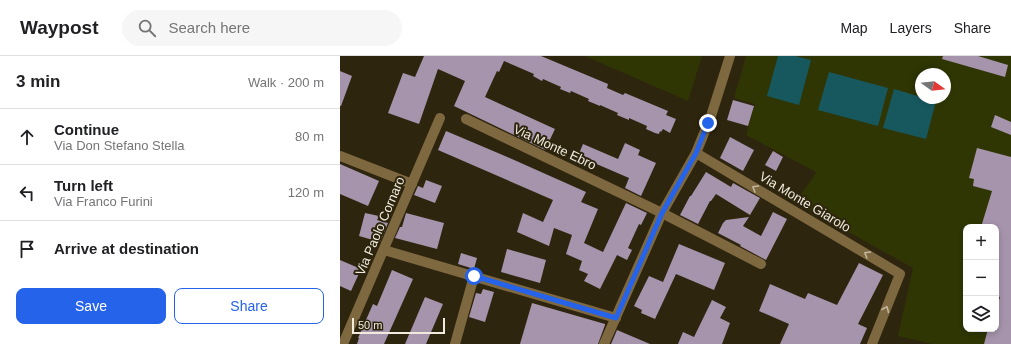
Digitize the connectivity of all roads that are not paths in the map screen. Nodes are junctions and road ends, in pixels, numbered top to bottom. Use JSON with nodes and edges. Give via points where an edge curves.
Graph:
{"nodes":[{"id":1,"x":730,"y":56,"type":"edge"},
{"id":2,"x":440,"y":118,"type":"dead end"},
{"id":3,"x":466,"y":119,"type":"dead end"},
{"id":4,"x":696,"y":153,"type":"junction"},
{"id":5,"x":340,"y":156,"type":"edge"},
{"id":6,"x":412,"y":184,"type":"junction"},
{"id":7,"x":662,"y":213,"type":"junction"},
{"id":8,"x":384,"y":250,"type":"junction"},
{"id":9,"x":761,"y":264,"type":"dead end"},
{"id":10,"x":474,"y":276,"type":"junction"},
{"id":11,"x":616,"y":318,"type":"junction"},
{"id":12,"x":344,"y":344,"type":"edge"},
{"id":13,"x":455,"y":344,"type":"edge"},
{"id":14,"x":604,"y":344,"type":"edge"},
{"id":15,"x":872,"y":344,"type":"edge"}],
"edges":[{"from":1,"to":4,"type":"street"},
{"from":2,"to":6,"type":"street","name":"Via Paolo Cornaro"},
{"from":3,"to":7,"type":"street","name":"Via Monte Ebro"},
{"from":4,"to":7,"type":"street"},
{"from":15,"to":4,"type":"street","name":"Via Monte Giarolo","one_way":true,"via":[[900,274]]},
{"from":5,"to":6,"type":"street"},
{"from":6,"to":8,"type":"street","name":"Via Paolo Cornaro"},
{"from":7,"to":9,"type":"street","name":"Via Monte Ebro"},
{"from":7,"to":11,"type":"street"},
{"from":8,"to":10,"type":"street"},
{"from":8,"to":12,"type":"street","name":"Via Paolo Cornaro"},
{"from":10,"to":11,"type":"street"},
{"from":10,"to":13,"type":"street"},
{"from":11,"to":14,"type":"street"}]}
